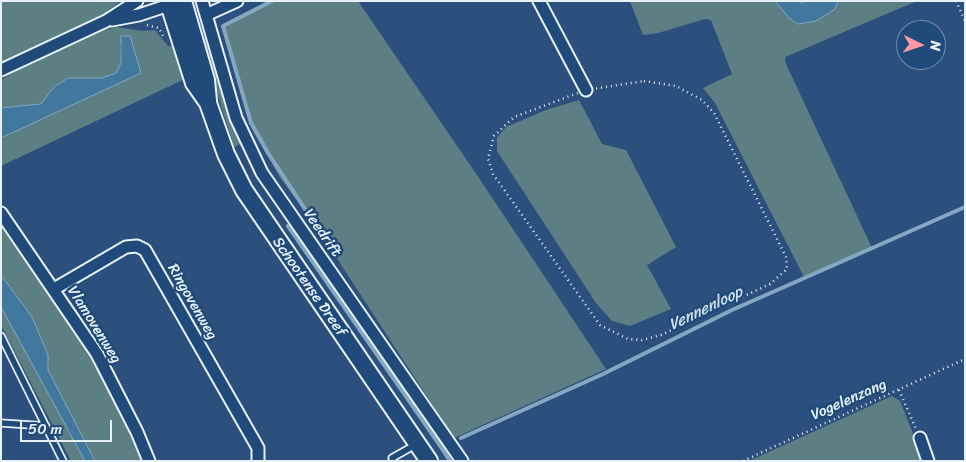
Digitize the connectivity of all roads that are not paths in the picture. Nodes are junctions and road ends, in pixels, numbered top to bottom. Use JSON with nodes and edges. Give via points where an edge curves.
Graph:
{"nodes":[{"id":1,"x":137,"y":1,"type":"edge"},
{"id":2,"x":202,"y":1,"type":"edge"},
{"id":3,"x":237,"y":1,"type":"edge"},
{"id":4,"x":539,"y":1,"type":"edge"},
{"id":5,"x":173,"y":2,"type":"edge"},
{"id":6,"x":206,"y":15,"type":"junction"},
{"id":7,"x":106,"y":21,"type":"junction"},
{"id":8,"x":1,"y":70,"type":"edge"},
{"id":9,"x":586,"y":90,"type":"road end"},
{"id":10,"x":208,"y":104,"type":"junction"},
{"id":11,"x":1,"y":213,"type":"edge"},
{"id":12,"x":54,"y":289,"type":"junction"},
{"id":13,"x":1,"y":336,"type":"edge"},
{"id":14,"x":1,"y":423,"type":"edge"},
{"id":15,"x":46,"y":426,"type":"junction"},
{"id":16,"x":920,"y":438,"type":"road end"},
{"id":17,"x":417,"y":444,"type":"junction"},
{"id":18,"x":63,"y":461,"type":"edge"},
{"id":19,"x":149,"y":461,"type":"edge"},
{"id":20,"x":258,"y":461,"type":"edge"},
{"id":21,"x":393,"y":461,"type":"edge"},
{"id":22,"x":429,"y":461,"type":"edge"},
{"id":23,"x":462,"y":461,"type":"edge"},
{"id":24,"x":928,"y":461,"type":"edge"}],
"edges":[{"from":1,"to":7,"type":"street"},
{"from":2,"to":6,"type":"street","name":"Veedrift"},
{"from":3,"to":6,"type":"street"},
{"from":4,"to":9,"type":"street"},
{"from":5,"to":7,"type":"street","via":[[139,15]]},
{"from":5,"to":10,"type":"street","name":"Schootense Dreef","via":[[206,80]]},
{"from":5,"to":10,"type":"street","name":"Schootense Dreef","via":[[194,83]]},
{"from":6,"to":23,"type":"street","name":"Veedrift","via":[[236,118],[262,173]]},
{"from":7,"to":8,"type":"street"},
{"from":10,"to":17,"type":"street","name":"Schootense Dreef","via":[[226,154],[259,215]]},
{"from":11,"to":12,"type":"street","name":"Vlamovenweg"},
{"from":12,"to":19,"type":"street","name":"Vlamovenweg","via":[[97,354]]},
{"from":12,"to":20,"type":"street","name":"Ringovenweg","via":[[126,247],[137,246],[145,250],[258,448]]},
{"from":13,"to":15,"type":"lane"},
{"from":14,"to":15,"type":"lane"},
{"from":15,"to":18,"type":"lane"},
{"from":16,"to":24,"type":"street"},
{"from":17,"to":21,"type":"lane","via":[[392,458]]},
{"from":17,"to":22,"type":"street","name":"Schootense Dreef"}]}
